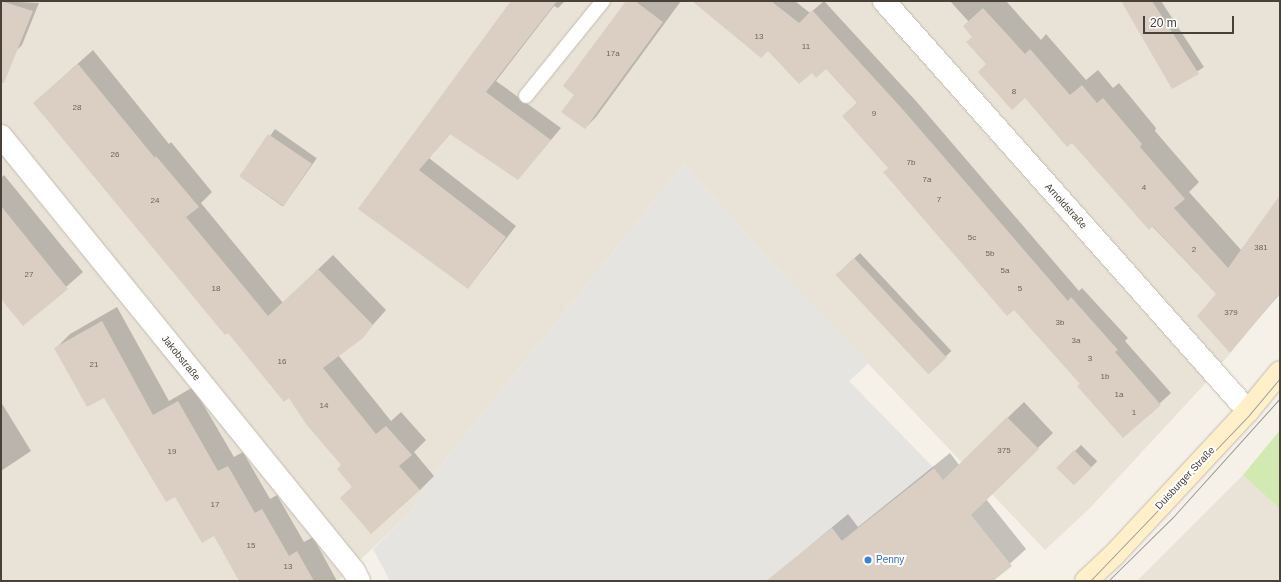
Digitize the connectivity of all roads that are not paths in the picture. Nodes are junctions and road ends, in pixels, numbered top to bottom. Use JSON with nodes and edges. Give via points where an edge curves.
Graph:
{"nodes":[{"id":1,"x":603,"y":1,"type":"edge"},
{"id":2,"x":884,"y":1,"type":"edge"},
{"id":3,"x":526,"y":96,"type":"dead end"},
{"id":4,"x":1,"y":136,"type":"edge"},
{"id":5,"x":1280,"y":372,"type":"edge"},
{"id":6,"x":1248,"y":411,"type":"junction"},
{"id":7,"x":359,"y":581,"type":"edge"},
{"id":8,"x":1086,"y":581,"type":"edge"}],
"edges":[{"from":1,"to":3,"type":"lane"},
{"from":2,"to":6,"type":"street","name":"Arnoldstraße"},
{"from":4,"to":7,"type":"street","name":"Jakobstraße","via":[[354,570]]},
{"from":5,"to":6,"type":"main road","name":"Duisburger Straße"},
{"from":6,"to":8,"type":"main road","name":"Duisburger Straße","via":[[1114,555]]}]}
